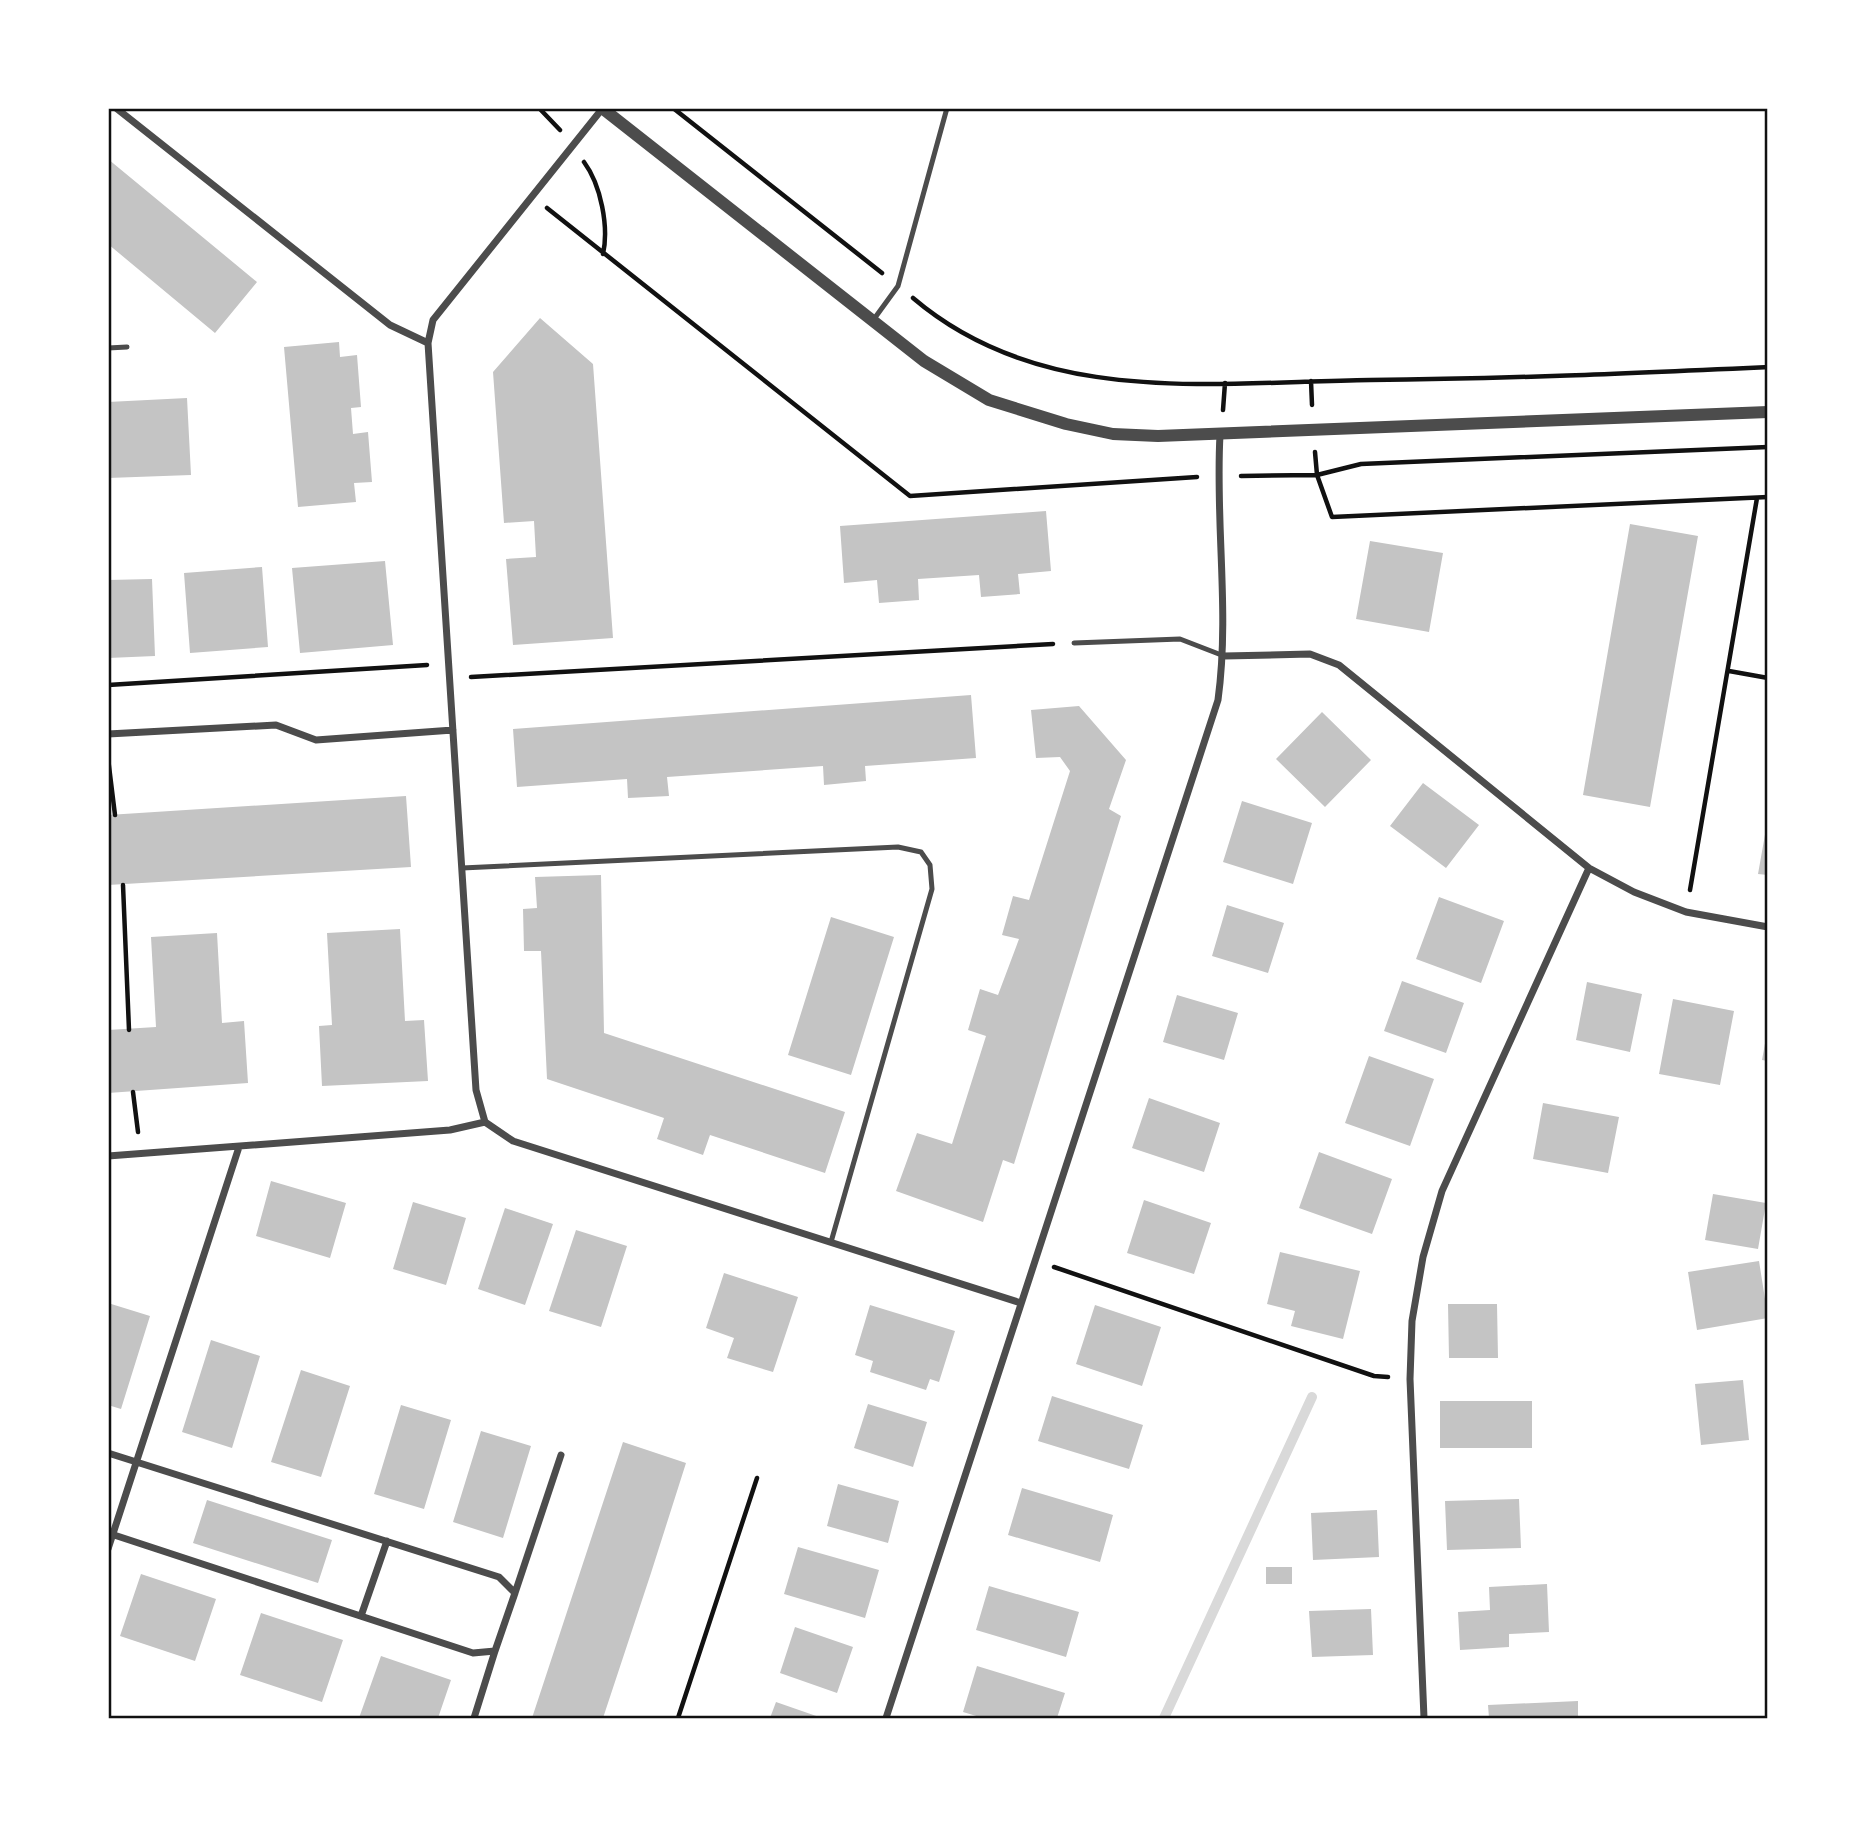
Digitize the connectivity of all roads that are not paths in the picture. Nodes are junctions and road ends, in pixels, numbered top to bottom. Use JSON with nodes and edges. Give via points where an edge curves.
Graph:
{"nodes":[{"id":1,"x":116,"y":108,"type":"edge"},
{"id":2,"x":602,"y":108,"type":"edge"},
{"id":3,"x":947,"y":108,"type":"edge"},
{"id":4,"x":872,"y":322,"type":"junction"},
{"id":5,"x":428,"y":343,"type":"junction"},
{"id":6,"x":127,"y":347,"type":"dead end"},
{"id":7,"x":108,"y":348,"type":"edge"},
{"id":8,"x":1768,"y":412,"type":"edge"},
{"id":9,"x":1220,"y":435,"type":"junction"},
{"id":10,"x":1074,"y":643,"type":"road end"},
{"id":11,"x":1224,"y":656,"type":"junction"},
{"id":12,"x":453,"y":730,"type":"junction"},
{"id":13,"x":108,"y":734,"type":"edge"},
{"id":14,"x":462,"y":868,"type":"junction"},
{"id":15,"x":1589,"y":868,"type":"junction"},
{"id":16,"x":1768,"y":927,"type":"edge"},
{"id":17,"x":485,"y":1122,"type":"junction"},
{"id":18,"x":239,"y":1147,"type":"junction"},
{"id":19,"x":108,"y":1156,"type":"edge"},
{"id":20,"x":831,"y":1242,"type":"junction"},
{"id":21,"x":1021,"y":1303,"type":"junction"},
{"id":22,"x":108,"y":1453,"type":"edge"},
{"id":23,"x":561,"y":1455,"type":"dead end"},
{"id":24,"x":138,"y":1462,"type":"junction"},
{"id":25,"x":111,"y":1534,"type":"edge"},
{"id":26,"x":387,"y":1541,"type":"junction"},
{"id":27,"x":108,"y":1549,"type":"edge"},
{"id":28,"x":515,"y":1593,"type":"junction"},
{"id":29,"x":361,"y":1616,"type":"junction"},
{"id":30,"x":495,"y":1651,"type":"junction"},
{"id":31,"x":474,"y":1718,"type":"edge"},
{"id":32,"x":886,"y":1718,"type":"edge"},
{"id":33,"x":1424,"y":1718,"type":"edge"}],
"edges":[{"from":1,"to":5,"type":"street","via":[[390,326]]},
{"from":2,"to":4,"type":"street"},
{"from":2,"to":5,"type":"street","via":[[433,320]]},
{"from":3,"to":4,"type":"lane","via":[[898,286]]},
{"from":4,"to":9,"type":"street","via":[[924,362],[989,400],[1113,434]]},
{"from":5,"to":12,"type":"street"},
{"from":6,"to":7,"type":"lane"},
{"from":8,"to":9,"type":"street"},
{"from":9,"to":11,"type":"street"},
{"from":10,"to":11,"type":"lane","via":[[1180,639]]},
{"from":11,"to":15,"type":"street","via":[[1310,654],[1339,665]]},
{"from":11,"to":21,"type":"street","via":[[1218,700]]},
{"from":12,"to":13,"type":"street","via":[[316,740],[276,725]]},
{"from":12,"to":14,"type":"street"},
{"from":14,"to":17,"type":"street","via":[[476,1090]]},
{"from":14,"to":20,"type":"lane","via":[[898,847],[921,852],[930,865],[932,889]]},
{"from":15,"to":16,"type":"street","via":[[1686,912]]},
{"from":15,"to":33,"type":"street","via":[[1442,1191],[1423,1257],[1412,1321],[1409,1379]]},
{"from":17,"to":18,"type":"street","via":[[450,1130]]},
{"from":17,"to":20,"type":"street","via":[[513,1141]]},
{"from":18,"to":19,"type":"street"},
{"from":18,"to":24,"type":"street"},
{"from":20,"to":21,"type":"street"},
{"from":21,"to":32,"type":"street"},
{"from":22,"to":24,"type":"street"},
{"from":23,"to":28,"type":"street"},
{"from":24,"to":25,"type":"street"},
{"from":24,"to":26,"type":"street"},
{"from":25,"to":27,"type":"street"},
{"from":25,"to":29,"type":"street"},
{"from":26,"to":28,"type":"street","via":[[499,1577]]},
{"from":26,"to":29,"type":"street"},
{"from":28,"to":30,"type":"street"},
{"from":29,"to":30,"type":"street","via":[[473,1653]]},
{"from":30,"to":31,"type":"street"}]}
